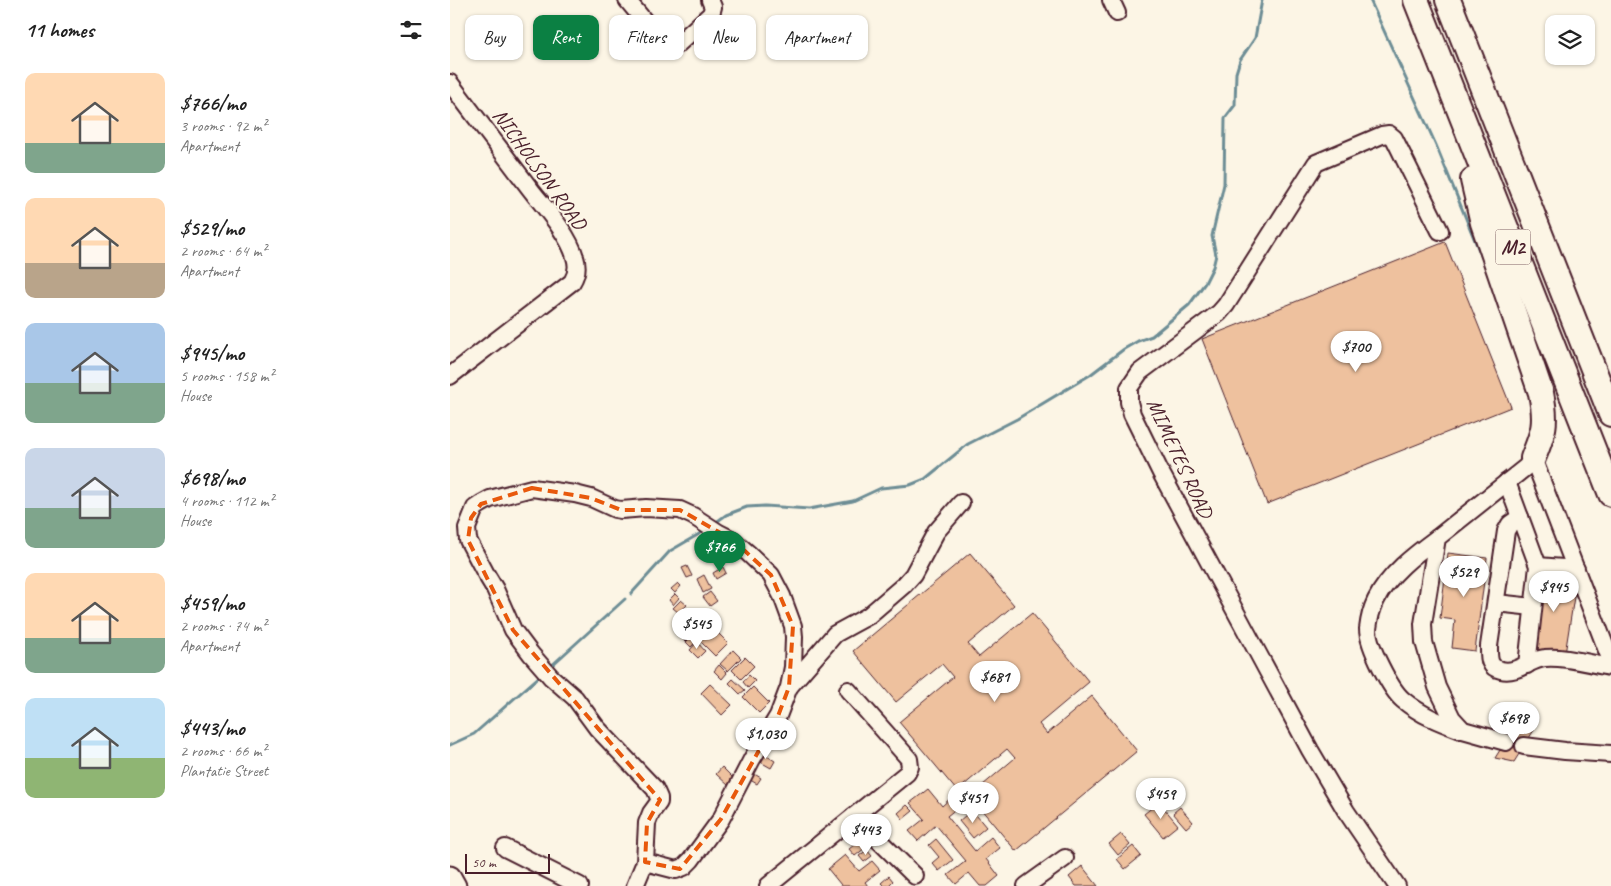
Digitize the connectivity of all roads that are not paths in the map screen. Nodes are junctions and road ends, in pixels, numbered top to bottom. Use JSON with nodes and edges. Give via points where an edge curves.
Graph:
{"nodes":[{"id":1,"x":627,"y":0,"type":"edge"},
{"id":2,"x":710,"y":0,"type":"edge"},
{"id":3,"x":1416,"y":0,"type":"edge"},
{"id":4,"x":1448,"y":0,"type":"edge"},
{"id":5,"x":450,"y":83,"type":"edge"},
{"id":6,"x":1454,"y":98,"type":"junction"},
{"id":7,"x":1440,"y":231,"type":"dead end"},
{"id":8,"x":450,"y":376,"type":"edge"},
{"id":9,"x":1611,"y":414,"type":"edge"},
{"id":10,"x":1533,"y":458,"type":"junction"},
{"id":11,"x":1507,"y":482,"type":"junction"},
{"id":12,"x":1611,"y":494,"type":"edge"},
{"id":13,"x":961,"y":503,"type":"dead end"},
{"id":14,"x":1520,"y":517,"type":"junction"},
{"id":15,"x":1437,"y":538,"type":"junction"},
{"id":16,"x":1538,"y":566,"type":"junction"},
{"id":17,"x":1576,"y":569,"type":"junction"},
{"id":18,"x":1496,"y":603,"type":"junction"},
{"id":19,"x":1533,"y":607,"type":"junction"},
{"id":20,"x":1611,"y":661,"type":"edge"},
{"id":21,"x":1527,"y":665,"type":"junction"},
{"id":22,"x":1611,"y":668,"type":"edge"},
{"id":23,"x":789,"y":687,"type":"junction"},
{"id":24,"x":848,"y":690,"type":"dead end"},
{"id":25,"x":1463,"y":730,"type":"junction"},
{"id":26,"x":1506,"y":742,"type":"dead end"},
{"id":27,"x":1524,"y":746,"type":"dead end"},
{"id":28,"x":1611,"y":754,"type":"edge"},
{"id":29,"x":854,"y":816,"type":"junction"},
{"id":30,"x":505,"y":848,"type":"dead end"},
{"id":31,"x":1065,"y":858,"type":"dead end"},
{"id":32,"x":645,"y":862,"type":"junction"},
{"id":33,"x":915,"y":876,"type":"dead end"},
{"id":34,"x":450,"y":877,"type":"edge"},
{"id":35,"x":776,"y":883,"type":"edge"},
{"id":36,"x":455,"y":886,"type":"edge"},
{"id":37,"x":580,"y":886,"type":"edge"},
{"id":38,"x":635,"y":886,"type":"edge"},
{"id":39,"x":1026,"y":886,"type":"edge"},
{"id":40,"x":1397,"y":886,"type":"edge"}],
"edges":[{"from":1,"to":2,"type":"street","via":[[665,46],[671,47],[710,14]]},
{"from":3,"to":6,"type":"highway","number":"M2"},
{"from":4,"to":9,"type":"highway","number":"M2"},
{"from":5,"to":8,"type":"street","name":"NICHOLSON ROAD","via":[[549,212],[569,242],[577,267],[572,282]]},
{"from":6,"to":10,"type":"highway","via":[[1483,223],[1541,393],[1544,426]]},
{"from":6,"to":12,"type":"highway","number":"M2"},
{"from":7,"to":40,"type":"street","name":"MIMETES ROAD","via":[[1394,138],[1389,134],[1382,134],[1316,163],[1226,305],[1140,372],[1129,388],[1129,402],[1135,420],[1216,577],[1327,781]]},
{"from":10,"to":11,"type":"street"},
{"from":10,"to":17,"type":"street"},
{"from":11,"to":14,"type":"street"},
{"from":11,"to":15,"type":"street"},
{"from":13,"to":23,"type":"street","via":[[936,532],[913,576],[868,616],[835,634]]},
{"from":14,"to":16,"type":"street"},
{"from":14,"to":18,"type":"street","via":[[1506,531]]},
{"from":15,"to":25,"type":"street","via":[[1423,624],[1424,642],[1437,687],[1452,718]]},
{"from":15,"to":25,"type":"street","via":[[1414,555],[1389,582],[1377,600],[1368,631],[1386,677],[1402,700],[1431,720]]},
{"from":16,"to":17,"type":"street"},
{"from":16,"to":19,"type":"street"},
{"from":17,"to":20,"type":"street"},
{"from":18,"to":19,"type":"street"},
{"from":18,"to":21,"type":"street","via":[[1489,646],[1491,666],[1506,672]]},
{"from":19,"to":21,"type":"street"},
{"from":21,"to":22,"type":"street","via":[[1544,658]]},
{"from":23,"to":32,"type":"street","via":[[778,716],[721,819],[691,860],[676,870]]},
{"from":23,"to":32,"type":"street","via":[[793,668],[793,626],[771,575],[733,540],[693,516],[671,509],[615,509],[591,498],[532,488],[490,499],[475,508],[468,528],[468,540],[513,630],[550,677],[575,698],[657,794],[659,802],[651,813],[646,830]]},
{"from":24,"to":29,"type":"street","via":[[909,759],[910,766],[907,773]]},
{"from":25,"to":26,"type":"street"},
{"from":27,"to":28,"type":"street"},
{"from":29,"to":33,"type":"street"},
{"from":29,"to":35,"type":"street"},
{"from":30,"to":37,"type":"street"},
{"from":31,"to":39,"type":"street"},
{"from":32,"to":38,"type":"street"},
{"from":34,"to":36,"type":"main road"}]}
